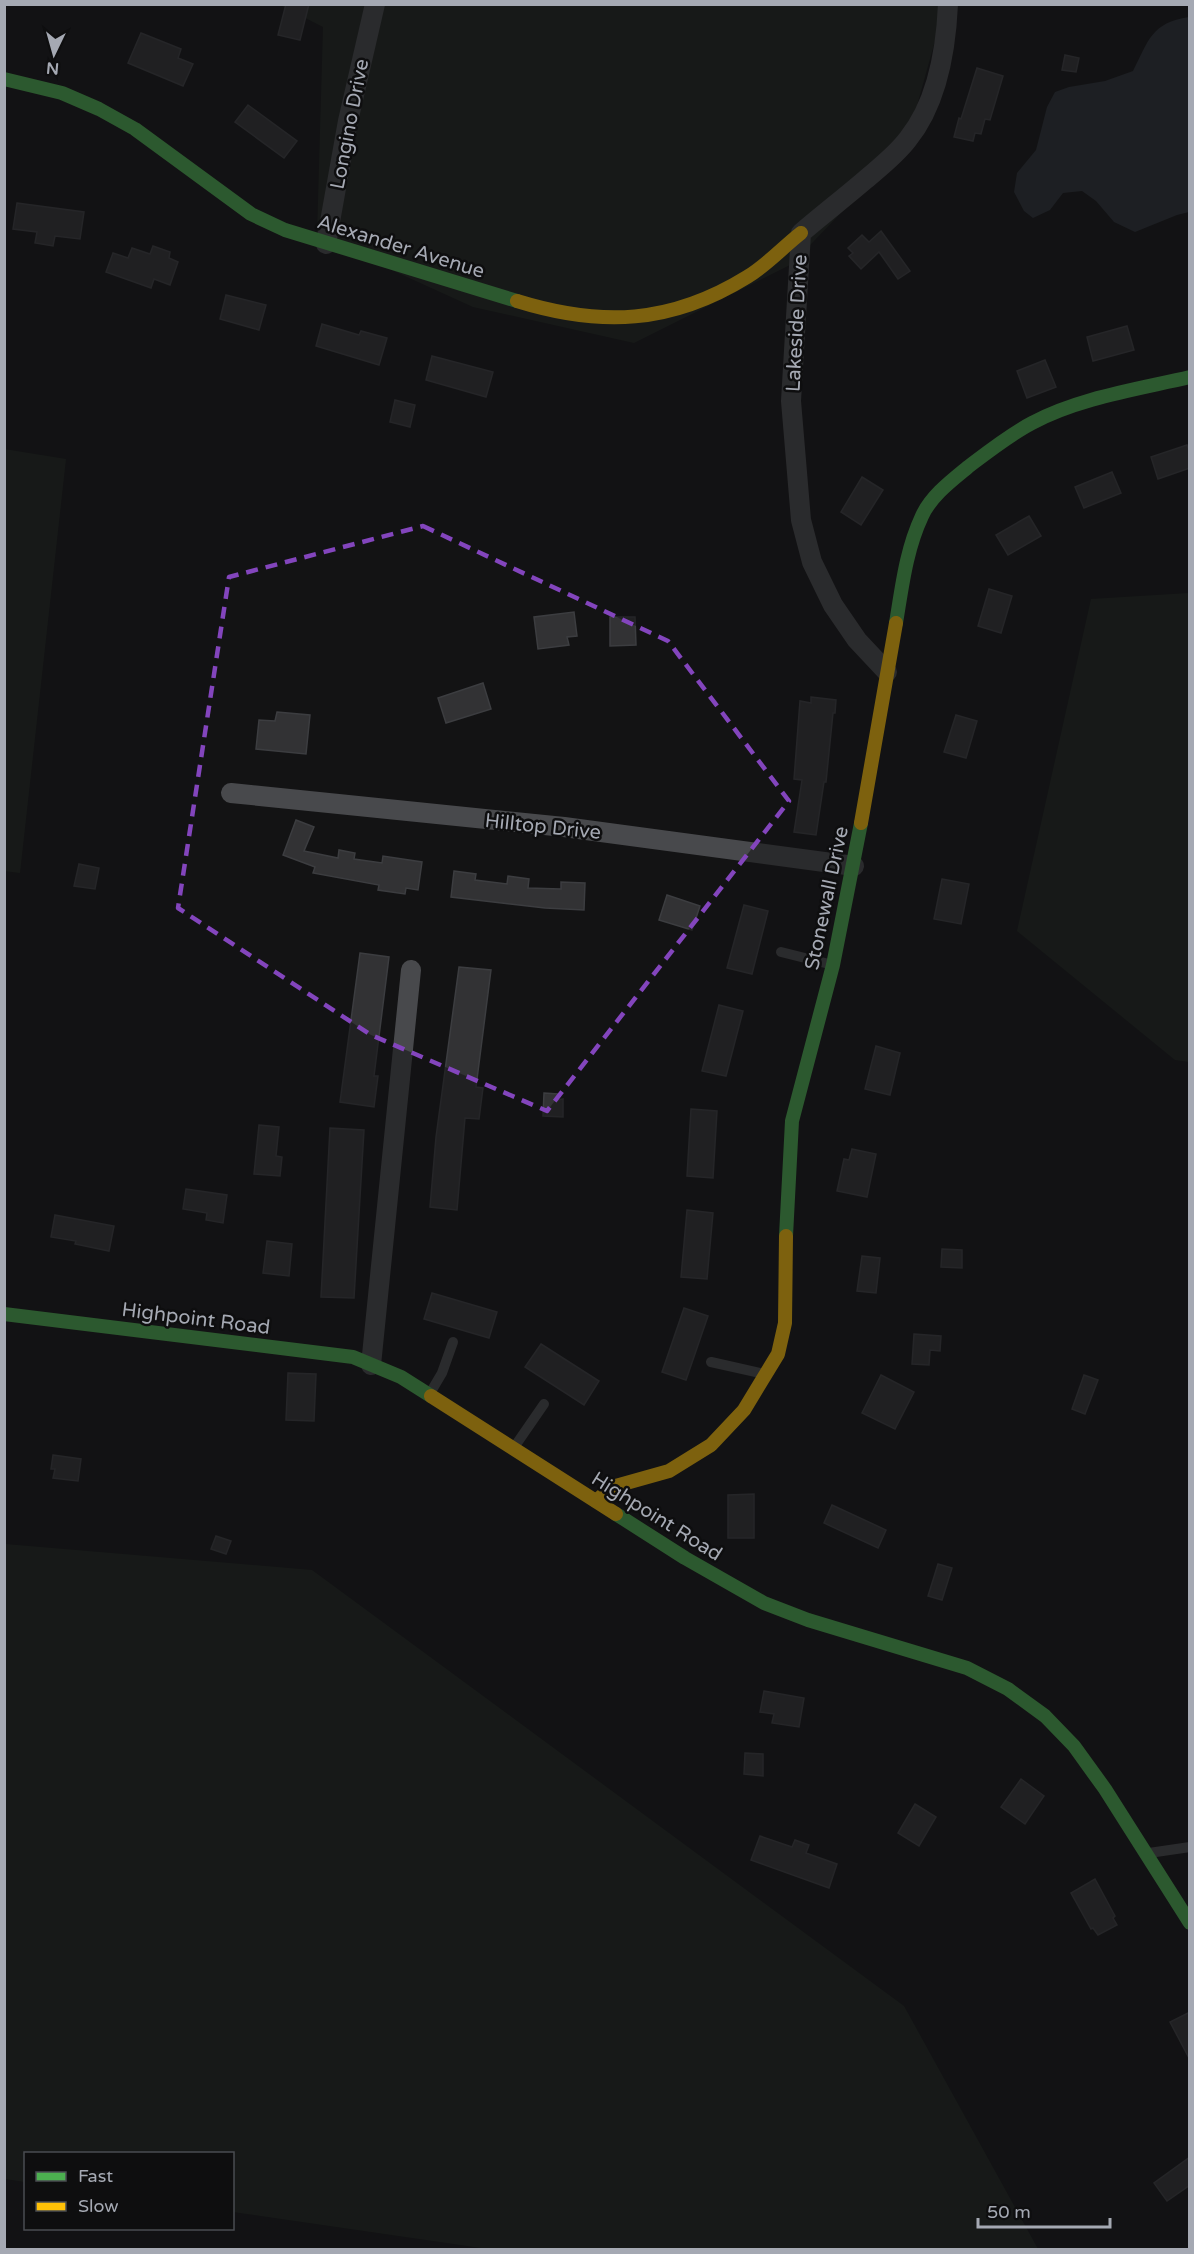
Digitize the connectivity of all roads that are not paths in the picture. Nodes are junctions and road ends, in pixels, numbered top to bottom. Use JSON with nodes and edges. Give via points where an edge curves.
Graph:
{"nodes":[{"id":1,"x":375,"y":4,"type":"edge"},
{"id":2,"x":948,"y":4,"type":"edge"},
{"id":3,"x":4,"y":79,"type":"edge"},
{"id":4,"x":801,"y":233,"type":"junction"},
{"id":5,"x":326,"y":244,"type":"junction"},
{"id":6,"x":1190,"y":377,"type":"edge"},
{"id":7,"x":887,"y":672,"type":"junction"},
{"id":8,"x":231,"y":793,"type":"dead end"},
{"id":9,"x":854,"y":866,"type":"junction"},
{"id":10,"x":781,"y":952,"type":"dead end"},
{"id":11,"x":833,"y":965,"type":"junction"},
{"id":12,"x":411,"y":970,"type":"dead end"},
{"id":13,"x":4,"y":1314,"type":"edge"},
{"id":14,"x":453,"y":1342,"type":"dead end"},
{"id":15,"x":711,"y":1362,"type":"dead end"},
{"id":16,"x":371,"y":1365,"type":"junction"},
{"id":17,"x":766,"y":1374,"type":"junction"},
{"id":18,"x":429,"y":1395,"type":"junction"},
{"id":19,"x":544,"y":1404,"type":"dead end"},
{"id":20,"x":513,"y":1449,"type":"junction"},
{"id":21,"x":596,"y":1501,"type":"junction"},
{"id":22,"x":1190,"y":1847,"type":"edge"},
{"id":23,"x":1146,"y":1854,"type":"junction"},
{"id":24,"x":1190,"y":1923,"type":"edge"}],
"edges":[{"from":1,"to":5,"type":"street","name":"Longino Drive","via":[[348,121]]},
{"from":2,"to":4,"type":"street","name":"Lakeside Drive","via":[[937,81],[909,139],[893,157]]},
{"from":3,"to":5,"type":"street","name":"Alexander Avenue","via":[[62,93],[99,109],[135,129],[251,214]]},
{"from":4,"to":5,"type":"street","name":"Alexander Avenue","via":[[749,276],[710,298],[664,314],[616,320],[552,312]]},
{"from":4,"to":7,"type":"street","name":"Lakeside Drive","via":[[791,401],[801,520],[812,562],[833,605],[857,640]]},
{"from":6,"to":7,"type":"street","name":"Stonewall Drive","via":[[1080,404],[1032,423],[1001,442],[935,496],[922,515],[908,554]]},
{"from":7,"to":9,"type":"street","name":"Stonewall Drive"},
{"from":8,"to":9,"type":"street","name":"Hilltop Drive","via":[[564,827]]},
{"from":9,"to":11,"type":"street","name":"Stonewall Drive"},
{"from":10,"to":11,"type":"lane"},
{"from":11,"to":17,"type":"street","name":"Stonewall Drive","via":[[792,1121],[785,1323],[778,1354]]},
{"from":12,"to":16,"type":"street"},
{"from":13,"to":16,"type":"street","name":"Highpoint Road","via":[[352,1358]]},
{"from":14,"to":18,"type":"lane"},
{"from":15,"to":17,"type":"lane"},
{"from":16,"to":18,"type":"street","name":"Highpoint Road","via":[[401,1377]]},
{"from":17,"to":21,"type":"street","name":"Stonewall Drive","via":[[744,1410],[711,1445],[669,1471],[612,1487]]},
{"from":18,"to":20,"type":"street","name":"Highpoint Road"},
{"from":19,"to":20,"type":"lane"},
{"from":20,"to":21,"type":"street","name":"Highpoint Road"},
{"from":21,"to":23,"type":"street","name":"Highpoint Road","via":[[764,1603],[967,1668],[1008,1689],[1045,1716],[1074,1746]]},
{"from":22,"to":23,"type":"lane"},
{"from":23,"to":24,"type":"street","name":"Highpoint Road"}]}
